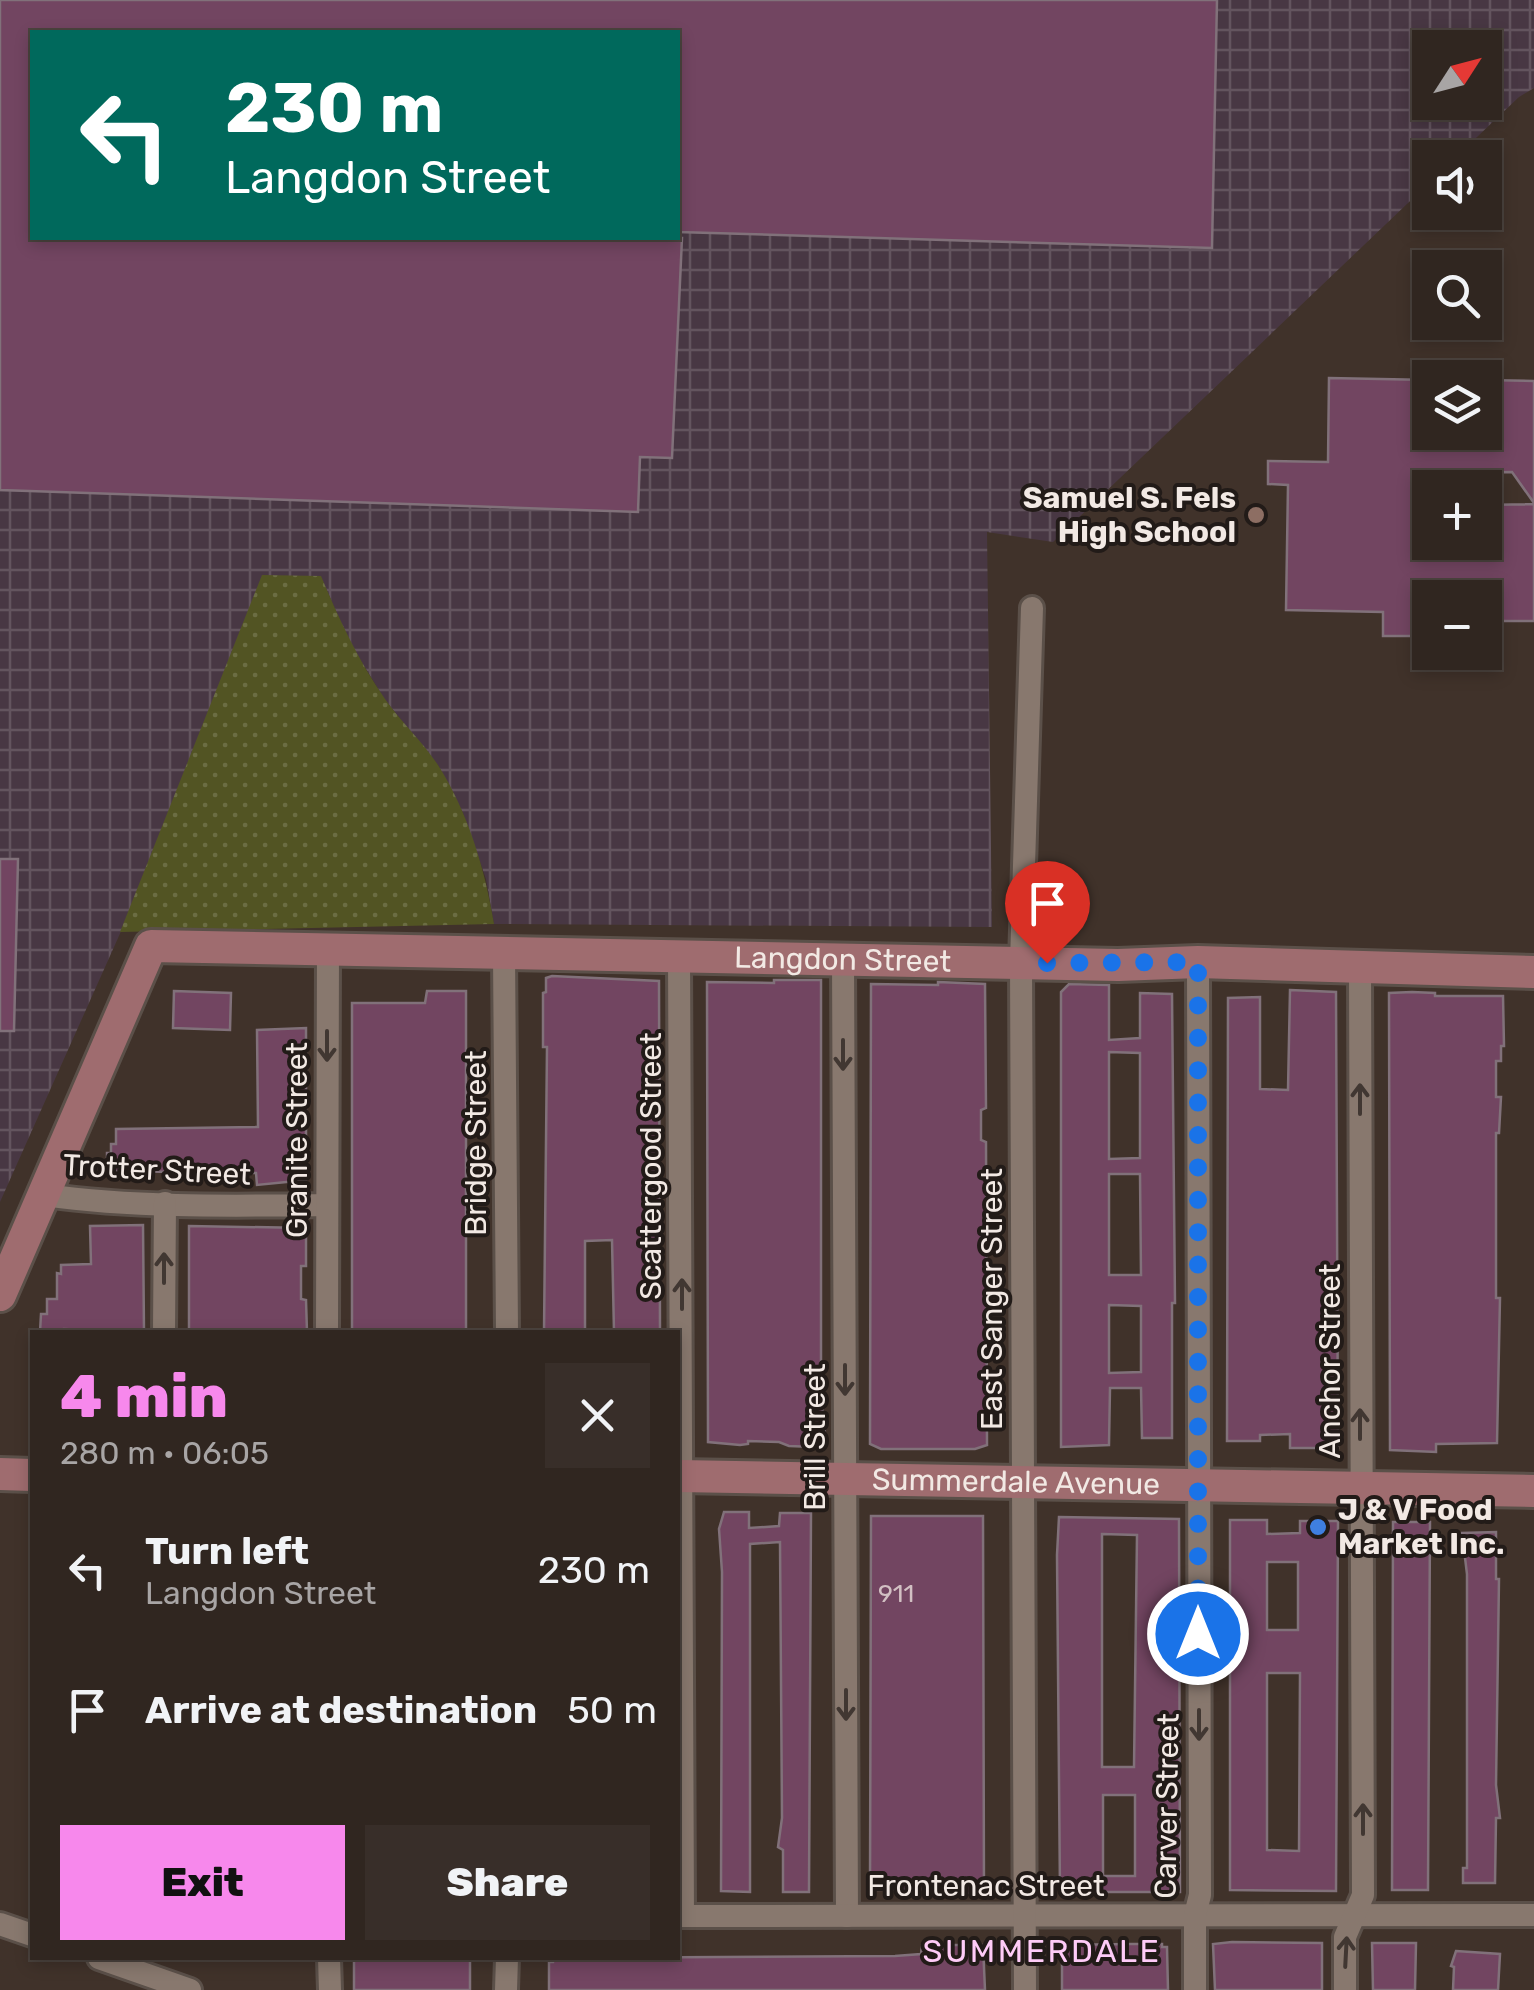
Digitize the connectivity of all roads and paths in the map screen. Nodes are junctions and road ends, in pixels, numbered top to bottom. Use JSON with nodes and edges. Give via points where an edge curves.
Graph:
{"nodes":[{"id":1,"x":1032,"y":608,"type":"dead end"},
{"id":2,"x":328,"y":948,"type":"junction"},
{"id":3,"x":504,"y":953,"type":"junction"},
{"id":4,"x":679,"y":955,"type":"junction"},
{"id":5,"x":843,"y":957,"type":"junction"},
{"id":6,"x":1020,"y":962,"type":"junction"},
{"id":7,"x":1198,"y":962,"type":"junction"},
{"id":8,"x":1360,"y":968,"type":"junction"},
{"id":9,"x":1534,"y":972,"type":"edge"},
{"id":10,"x":44,"y":1195,"type":"junction"},
{"id":11,"x":165,"y":1204,"type":"junction"},
{"id":12,"x":326,"y":1205,"type":"junction"},
{"id":13,"x":0,"y":1295,"type":"edge"},
{"id":14,"x":164,"y":1330,"type":"edge"},
{"id":15,"x":327,"y":1330,"type":"edge"},
{"id":16,"x":508,"y":1330,"type":"edge"},
{"id":17,"x":680,"y":1330,"type":"edge"},
{"id":18,"x":0,"y":1474,"type":"edge"},
{"id":19,"x":30,"y":1475,"type":"edge"},
{"id":20,"x":680,"y":1476,"type":"edge"},
{"id":21,"x":845,"y":1478,"type":"junction"},
{"id":22,"x":1023,"y":1484,"type":"junction"},
{"id":23,"x":1197,"y":1484,"type":"junction"},
{"id":24,"x":1360,"y":1486,"type":"junction"},
{"id":25,"x":1534,"y":1492,"type":"edge"},
{"id":26,"x":1195,"y":1915,"type":"junction"},
{"id":27,"x":1355,"y":1915,"type":"junction"},
{"id":28,"x":1534,"y":1915,"type":"edge"},
{"id":29,"x":680,"y":1916,"type":"edge"},
{"id":30,"x":847,"y":1916,"type":"junction"},
{"id":31,"x":1025,"y":1916,"type":"junction"},
{"id":32,"x":0,"y":1924,"type":"edge"},
{"id":33,"x":30,"y":1934,"type":"edge"},
{"id":34,"x":104,"y":1960,"type":"edge"},
{"id":35,"x":165,"y":1960,"type":"edge"},
{"id":36,"x":330,"y":1960,"type":"edge"},
{"id":37,"x":507,"y":1960,"type":"edge"},
{"id":38,"x":165,"y":1982,"type":"junction"},
{"id":39,"x":190,"y":1990,"type":"edge"},
{"id":40,"x":330,"y":1990,"type":"edge"},
{"id":41,"x":506,"y":1990,"type":"edge"},
{"id":42,"x":1025,"y":1990,"type":"edge"},
{"id":43,"x":1194,"y":1990,"type":"edge"},
{"id":44,"x":1345,"y":1990,"type":"edge"}],
"edges":[{"from":1,"to":6,"type":"street","name":"East Sanger Street"},
{"from":2,"to":3,"type":"street","name":"Langdon Street"},
{"from":2,"to":10,"type":"street","name":"Langdon Street","via":[[151,946]]},
{"from":2,"to":12,"type":"street","name":"Granite Street","one_way":true},
{"from":3,"to":4,"type":"street","name":"Langdon Street"},
{"from":3,"to":16,"type":"street","name":"Bridge Street"},
{"from":4,"to":5,"type":"street","name":"Langdon Street"},
{"from":17,"to":4,"type":"street","name":"Scattergood Street","one_way":true},
{"from":5,"to":6,"type":"street","name":"Langdon Street"},
{"from":5,"to":21,"type":"street","name":"Brill Street","one_way":true},
{"from":6,"to":7,"type":"street","name":"Langdon Street"},
{"from":6,"to":22,"type":"street","name":"East Sanger Street"},
{"from":7,"to":8,"type":"street","name":"Langdon Street"},
{"from":7,"to":23,"type":"street","name":"Carver Street"},
{"from":8,"to":9,"type":"street","name":"Langdon Street"},
{"from":24,"to":8,"type":"street","name":"Anchor Street","one_way":true},
{"from":10,"to":11,"type":"street","name":"Trotter Street"},
{"from":10,"to":13,"type":"street"},
{"from":11,"to":12,"type":"street","name":"Trotter Street"},
{"from":14,"to":11,"type":"street","one_way":true},
{"from":12,"to":15,"type":"street","name":"Granite Street"},
{"from":18,"to":19,"type":"street"},
{"from":20,"to":21,"type":"street","name":"Summerdale Avenue"},
{"from":20,"to":29,"type":"street","name":"Scattergood Street"},
{"from":21,"to":22,"type":"street","name":"Summerdale Avenue"},
{"from":21,"to":30,"type":"street","name":"Brill Street","one_way":true},
{"from":22,"to":23,"type":"street","name":"Summerdale Avenue"},
{"from":22,"to":31,"type":"street","name":"East Sanger Street"},
{"from":23,"to":24,"type":"street","name":"Summerdale Avenue"},
{"from":23,"to":26,"type":"street","name":"Carver Street","one_way":true},
{"from":24,"to":25,"type":"street","name":"Summerdale Avenue"},
{"from":27,"to":24,"type":"street","name":"Anchor Street","one_way":true,"via":[[1363,1895]]},
{"from":26,"to":27,"type":"street","name":"Frontenac Street"},
{"from":26,"to":31,"type":"street","name":"Frontenac Street"},
{"from":26,"to":43,"type":"street","name":"Carver Street"},
{"from":27,"to":28,"type":"street","name":"Frontenac Street"},
{"from":44,"to":27,"type":"street","name":"Anchor Street","one_way":true,"via":[[1345,1937]]},
{"from":29,"to":30,"type":"street","name":"Frontenac Street"},
{"from":30,"to":31,"type":"street","name":"Frontenac Street"},
{"from":31,"to":42,"type":"street","name":"East Sanger Street"},
{"from":32,"to":33,"type":"street"},
{"from":34,"to":38,"type":"street"},
{"from":35,"to":38,"type":"street"},
{"from":36,"to":40,"type":"street"},
{"from":37,"to":41,"type":"street"},
{"from":38,"to":39,"type":"street"}]}
